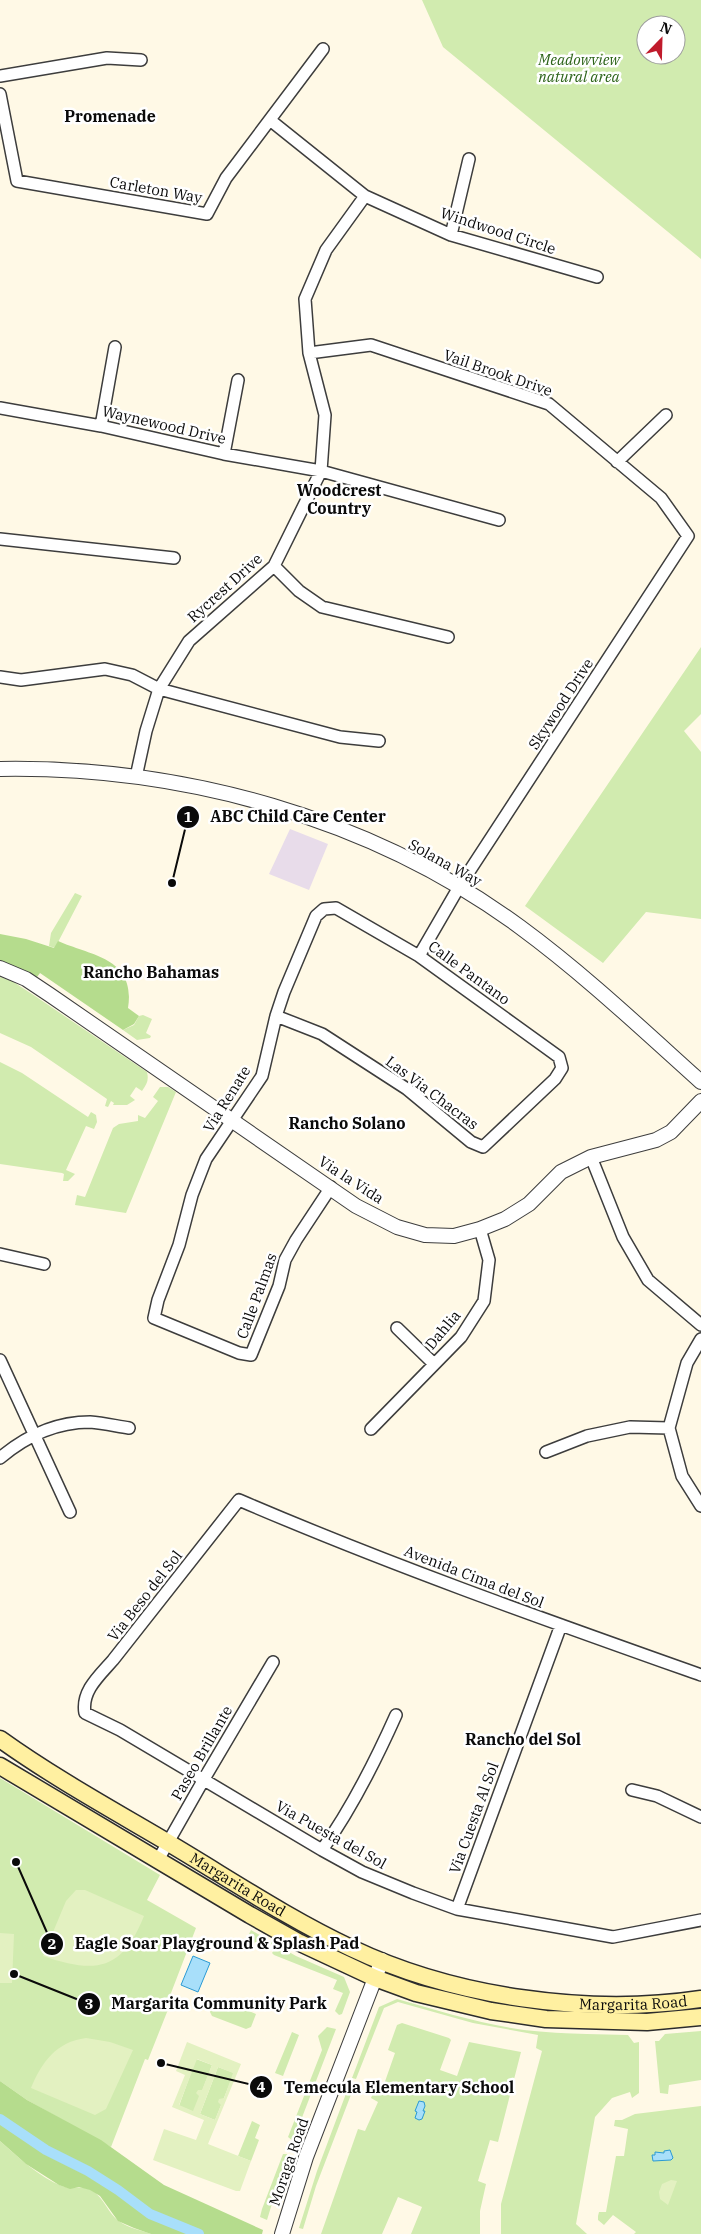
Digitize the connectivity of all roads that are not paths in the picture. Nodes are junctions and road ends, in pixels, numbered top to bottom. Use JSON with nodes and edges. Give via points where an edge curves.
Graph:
{"nodes":[{"id":1,"x":323,"y":49,"type":"dead end"},
{"id":2,"x":141,"y":60,"type":"dead end"},
{"id":3,"x":0,"y":76,"type":"edge"},
{"id":4,"x":0,"y":94,"type":"edge"},
{"id":5,"x":270,"y":120,"type":"junction"},
{"id":6,"x":470,"y":159,"type":"dead end"},
{"id":7,"x":365,"y":196,"type":"junction"},
{"id":8,"x":451,"y":234,"type":"junction"},
{"id":9,"x":597,"y":277,"type":"dead end"},
{"id":10,"x":115,"y":347,"type":"dead end"},
{"id":11,"x":309,"y":353,"type":"junction"},
{"id":12,"x":238,"y":380,"type":"dead end"},
{"id":13,"x":0,"y":408,"type":"edge"},
{"id":14,"x":666,"y":415,"type":"dead end"},
{"id":15,"x":102,"y":426,"type":"junction"},
{"id":16,"x":224,"y":454,"type":"junction"},
{"id":17,"x":617,"y":462,"type":"junction"},
{"id":18,"x":320,"y":471,"type":"junction"},
{"id":19,"x":499,"y":520,"type":"dead end"},
{"id":20,"x":688,"y":536,"type":"joint"},
{"id":21,"x":0,"y":538,"type":"edge"},
{"id":22,"x":174,"y":558,"type":"dead end"},
{"id":23,"x":274,"y":566,"type":"junction"},
{"id":24,"x":448,"y":637,"type":"dead end"},
{"id":25,"x":0,"y":677,"type":"edge"},
{"id":26,"x":159,"y":689,"type":"junction"},
{"id":27,"x":378,"y":741,"type":"dead end"},
{"id":28,"x":0,"y":769,"type":"edge"},
{"id":29,"x":136,"y":777,"type":"junction"},
{"id":30,"x":459,"y":887,"type":"junction"},
{"id":31,"x":336,"y":908,"type":"joint"},
{"id":32,"x":420,"y":956,"type":"junction"},
{"id":33,"x":0,"y":968,"type":"edge"},
{"id":34,"x":276,"y":1016,"type":"junction"},
{"id":35,"x":555,"y":1079,"type":"joint"},
{"id":36,"x":701,"y":1082,"type":"edge"},
{"id":37,"x":701,"y":1101,"type":"edge"},
{"id":38,"x":231,"y":1120,"type":"junction"},
{"id":39,"x":591,"y":1157,"type":"junction"},
{"id":40,"x":331,"y":1187,"type":"junction"},
{"id":41,"x":480,"y":1229,"type":"junction"},
{"id":42,"x":0,"y":1254,"type":"edge"},
{"id":43,"x":44,"y":1264,"type":"dead end"},
{"id":44,"x":154,"y":1318,"type":"joint"},
{"id":45,"x":701,"y":1326,"type":"edge"},
{"id":46,"x":398,"y":1328,"type":"dead end"},
{"id":47,"x":701,"y":1339,"type":"edge"},
{"id":48,"x":0,"y":1360,"type":"edge"},
{"id":49,"x":434,"y":1364,"type":"junction"},
{"id":50,"x":129,"y":1428,"type":"dead end"},
{"id":51,"x":669,"y":1428,"type":"junction"},
{"id":52,"x":371,"y":1429,"type":"dead end"},
{"id":53,"x":33,"y":1435,"type":"junction"},
{"id":54,"x":546,"y":1452,"type":"dead end"},
{"id":55,"x":0,"y":1458,"type":"edge"},
{"id":56,"x":239,"y":1500,"type":"joint"},
{"id":57,"x":701,"y":1506,"type":"edge"},
{"id":58,"x":70,"y":1512,"type":"dead end"},
{"id":59,"x":561,"y":1626,"type":"junction"},
{"id":60,"x":273,"y":1662,"type":"dead end"},
{"id":61,"x":701,"y":1675,"type":"edge"},
{"id":62,"x":85,"y":1713,"type":"joint"},
{"id":63,"x":396,"y":1715,"type":"dead end"},
{"id":64,"x":0,"y":1739,"type":"edge"},
{"id":65,"x":0,"y":1766,"type":"edge"},
{"id":66,"x":204,"y":1779,"type":"junction"},
{"id":67,"x":632,"y":1790,"type":"dead end"},
{"id":68,"x":701,"y":1816,"type":"edge"},
{"id":69,"x":168,"y":1842,"type":"junction"},
{"id":70,"x":322,"y":1850,"type":"junction"},
{"id":71,"x":158,"y":1860,"type":"junction"},
{"id":72,"x":457,"y":1909,"type":"junction"},
{"id":73,"x":701,"y":1920,"type":"edge"},
{"id":74,"x":382,"y":1960,"type":"junction"},
{"id":75,"x":375,"y":1978,"type":"junction"},
{"id":76,"x":701,"y":1999,"type":"edge"},
{"id":77,"x":701,"y":2017,"type":"edge"},
{"id":78,"x":282,"y":2234,"type":"edge"}],
"edges":[{"from":1,"to":5,"type":"street","name":"Carleton Way"},
{"from":2,"to":3,"type":"street","via":[[108,58]]},
{"from":4,"to":5,"type":"street","name":"Carleton Way","via":[[17,181],[207,214],[226,178]]},
{"from":5,"to":7,"type":"street","name":"Windwood Circle"},
{"from":6,"to":8,"type":"street"},
{"from":7,"to":8,"type":"street","name":"Windwood Circle"},
{"from":7,"to":11,"type":"street","name":"Rycrest Drive","via":[[326,250],[305,299]]},
{"from":8,"to":9,"type":"street","name":"Windwood Circle"},
{"from":10,"to":15,"type":"street"},
{"from":11,"to":17,"type":"street","name":"Vail Brook Drive","via":[[371,345],[549,404]]},
{"from":11,"to":18,"type":"street","name":"Rycrest Drive","via":[[325,415]]},
{"from":12,"to":16,"type":"street"},
{"from":13,"to":15,"type":"street","name":"Waynewood Drive"},
{"from":14,"to":17,"type":"street"},
{"from":15,"to":16,"type":"street","name":"Waynewood Drive"},
{"from":16,"to":18,"type":"street","name":"Waynewood Drive"},
{"from":17,"to":20,"type":"street","name":"Vail Brook Drive","via":[[661,498]]},
{"from":18,"to":19,"type":"street","name":"Waynewood Drive"},
{"from":18,"to":23,"type":"street","name":"Rycrest Drive"},
{"from":20,"to":30,"type":"street","name":"Skywood Drive"},
{"from":21,"to":22,"type":"street"},
{"from":23,"to":24,"type":"street","via":[[299,591],[322,607]]},
{"from":23,"to":26,"type":"street","name":"Rycrest Drive","via":[[189,641]]},
{"from":25,"to":26,"type":"street","via":[[21,680],[105,668],[132,675]]},
{"from":26,"to":27,"type":"street","via":[[340,737]]},
{"from":26,"to":29,"type":"street","name":"Rycrest Drive"},
{"from":28,"to":29,"type":"street","name":"Solana Way","via":[[82,770]]},
{"from":29,"to":30,"type":"street","name":"Solana Way","via":[[201,788],[275,806],[368,841]]},
{"from":30,"to":32,"type":"street","name":"Skywood Drive"},
{"from":30,"to":36,"type":"street","name":"Solana Way","via":[[520,927],[586,980]]},
{"from":31,"to":32,"type":"street","name":"Calle Pantano"},
{"from":31,"to":34,"type":"street","name":"Via Renate","via":[[324,909],[316,916]]},
{"from":32,"to":35,"type":"street","name":"Calle Pantano","via":[[559,1057],[562,1068]]},
{"from":33,"to":38,"type":"street","name":"Via la Vida","via":[[26,979]]},
{"from":34,"to":35,"type":"street","name":"Las Via Chacras","via":[[322,1034],[407,1089],[471,1142],[483,1147]]},
{"from":34,"to":38,"type":"street","name":"Via Renate","via":[[262,1076]]},
{"from":37,"to":39,"type":"street","name":"Via la Vida","via":[[671,1132],[656,1140]]},
{"from":38,"to":40,"type":"street","name":"Via la Vida"},
{"from":38,"to":44,"type":"street","name":"Via Renate","via":[[206,1159]]},
{"from":39,"to":41,"type":"street","name":"Via la Vida","via":[[561,1172],[528,1204],[506,1219]]},
{"from":39,"to":45,"type":"street","via":[[623,1237],[648,1280]]},
{"from":40,"to":41,"type":"street","name":"Via la Vida","via":[[356,1206],[425,1235],[454,1236]]},
{"from":40,"to":44,"type":"street","name":"Calle Palmas","via":[[285,1260],[279,1286],[251,1355],[238,1353]]},
{"from":41,"to":49,"type":"street","name":"Dahlia","via":[[489,1260],[484,1301],[461,1337]]},
{"from":42,"to":43,"type":"street"},
{"from":46,"to":49,"type":"street"},
{"from":47,"to":51,"type":"street","via":[[687,1363]]},
{"from":48,"to":53,"type":"street"},
{"from":49,"to":52,"type":"street","name":"Dahlia"},
{"from":50,"to":53,"type":"street","via":[[91,1422],[60,1425]]},
{"from":51,"to":54,"type":"street","via":[[622,1429],[587,1436]]},
{"from":51,"to":57,"type":"street","via":[[682,1476]]},
{"from":53,"to":55,"type":"street"},
{"from":53,"to":58,"type":"street"},
{"from":56,"to":59,"type":"street","name":"Avenida Cima del Sol","via":[[320,1535]]},
{"from":56,"to":62,"type":"street","name":"Via Beso del Sol","via":[[92,1684],[83,1702]]},
{"from":59,"to":61,"type":"street","name":"Avenida Cima del Sol"},
{"from":59,"to":72,"type":"street","name":"Via Cuesta Al Sol"},
{"from":60,"to":66,"type":"street","name":"Paseo Brillante"},
{"from":62,"to":66,"type":"street","name":"Via Puesta del Sol"},
{"from":63,"to":70,"type":"street","via":[[375,1763]]},
{"from":64,"to":69,"type":"main road","name":"Margarita Road","via":[[75,1788]]},
{"from":65,"to":71,"type":"main road","name":"Margarita Road"},
{"from":66,"to":69,"type":"street","name":"Paseo Brillante"},
{"from":66,"to":70,"type":"street","name":"Via Puesta del Sol"},
{"from":67,"to":68,"type":"street","via":[[657,1796]]},
{"from":69,"to":71,"type":"street","name":"Paseo Brillante"},
{"from":69,"to":74,"type":"main road","name":"Margarita Road","via":[[296,1919],[351,1948]]},
{"from":70,"to":72,"type":"street","name":"Via Puesta del Sol","via":[[362,1872]]},
{"from":71,"to":75,"type":"main road","name":"Margarita Road","via":[[298,1942]]},
{"from":72,"to":73,"type":"street","name":"Via Puesta del Sol","via":[[613,1937]]},
{"from":74,"to":75,"type":"street","name":"Moraga Road"},
{"from":74,"to":76,"type":"main road","name":"Margarita Road","via":[[473,1988],[547,2001],[615,2005]]},
{"from":75,"to":77,"type":"main road","name":"Margarita Road","via":[[491,2011],[546,2019],[622,2023]]},
{"from":75,"to":78,"type":"street","name":"Moraga Road","via":[[306,2157]]}]}
